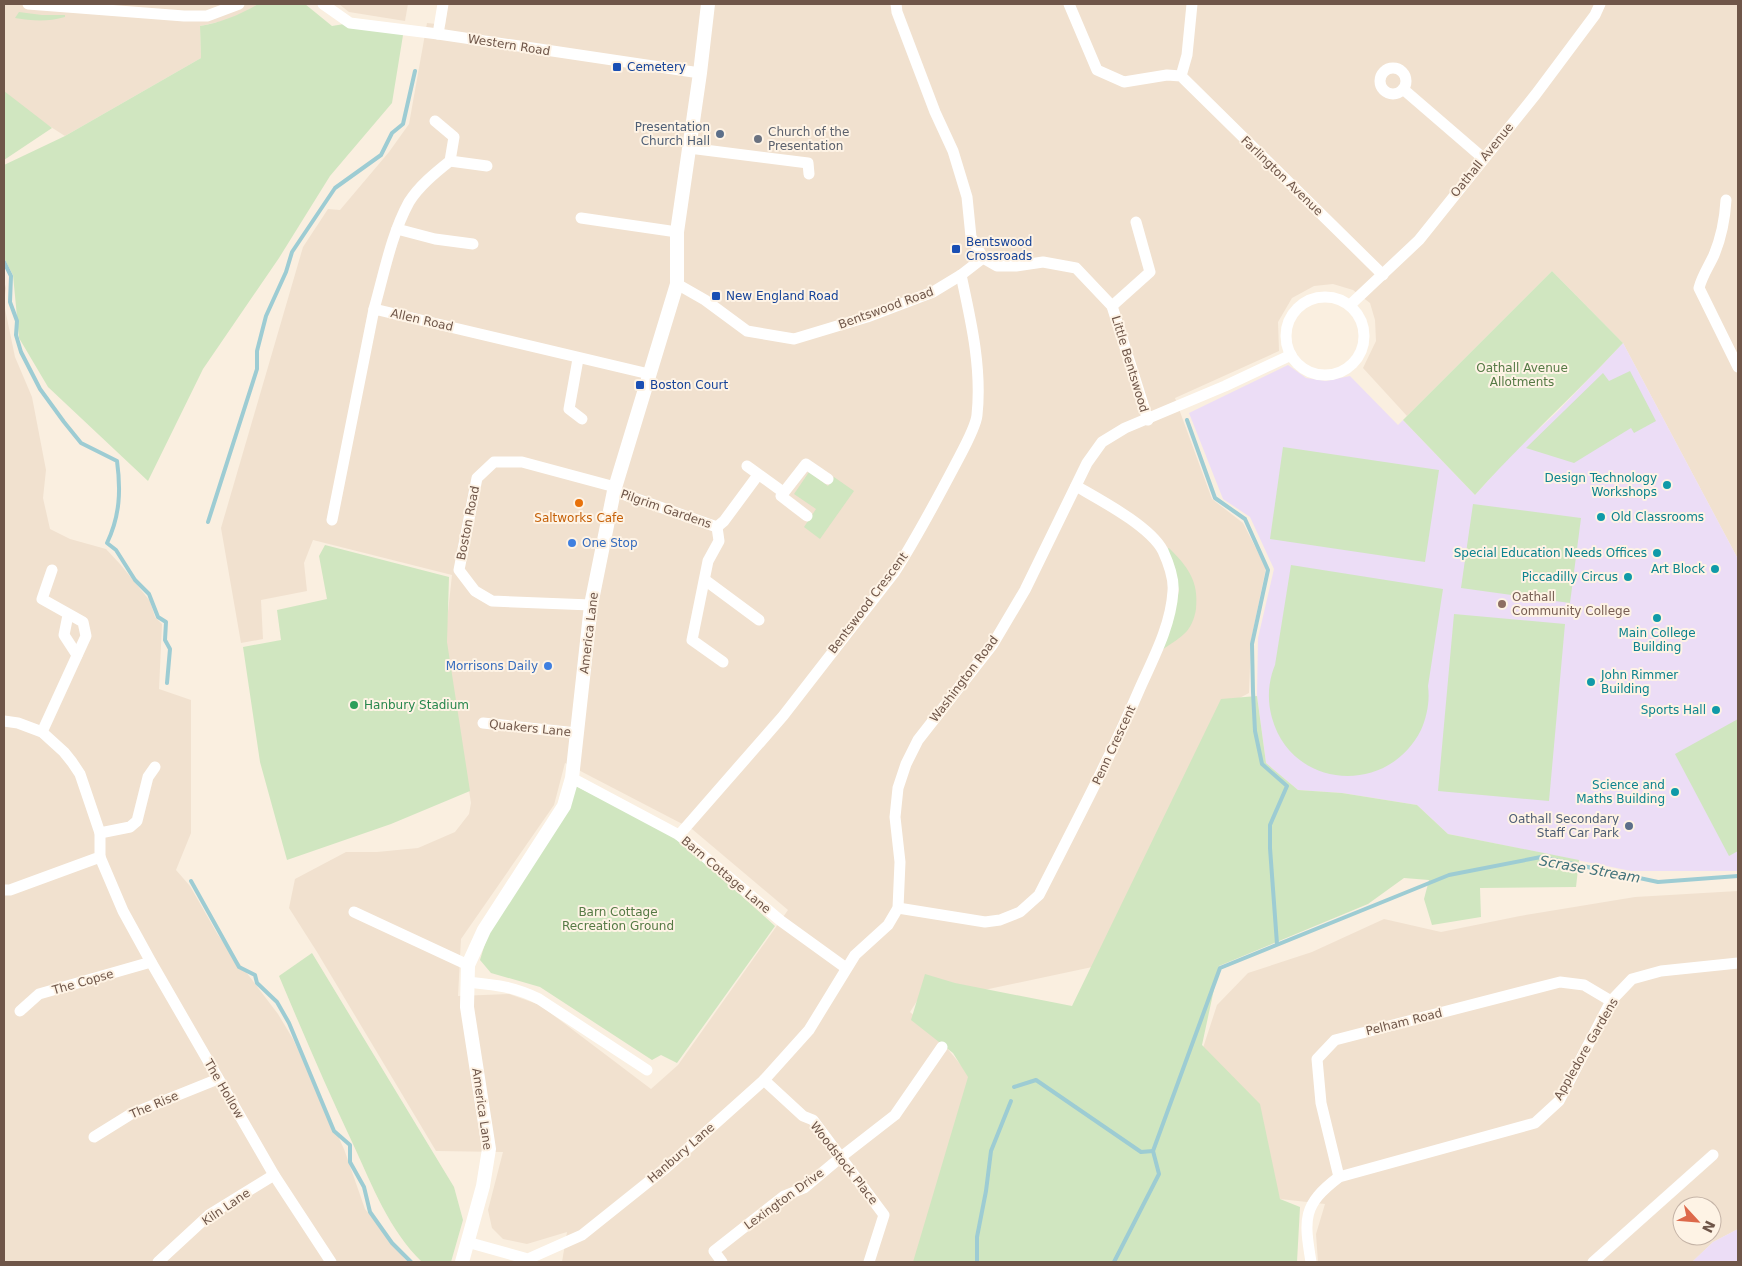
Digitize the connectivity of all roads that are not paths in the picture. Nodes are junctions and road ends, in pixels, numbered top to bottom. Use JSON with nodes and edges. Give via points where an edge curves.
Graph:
{"nodes":[{"id":1,"x":28,"y":4,"type":"edge"},
{"id":2,"x":239,"y":4,"type":"edge"},
{"id":3,"x":323,"y":4,"type":"edge"},
{"id":4,"x":443,"y":4,"type":"edge"},
{"id":5,"x":708,"y":4,"type":"edge"},
{"id":6,"x":896,"y":4,"type":"edge"},
{"id":7,"x":1069,"y":4,"type":"edge"},
{"id":8,"x":1192,"y":4,"type":"edge"},
{"id":9,"x":1600,"y":4,"type":"edge"},
{"id":10,"x":438,"y":34,"type":"junction"},
{"id":11,"x":700,"y":74,"type":"junction"},
{"id":12,"x":1181,"y":76,"type":"junction"},
{"id":13,"x":1403,"y":89,"type":"dead end"},
{"id":14,"x":434,"y":121,"type":"dead end"},
{"id":15,"x":689,"y":148,"type":"junction"},
{"id":16,"x":1483,"y":158,"type":"junction"},
{"id":17,"x":450,"y":161,"type":"junction"},
{"id":18,"x":811,"y":165,"type":"dead end"},
{"id":19,"x":487,"y":166,"type":"dead end"},
{"id":20,"x":1726,"y":200,"type":"dead end"},
{"id":21,"x":581,"y":218,"type":"dead end"},
{"id":22,"x":1136,"y":222,"type":"dead end"},
{"id":23,"x":397,"y":229,"type":"junction"},
{"id":24,"x":678,"y":232,"type":"junction"},
{"id":25,"x":473,"y":244,"type":"dead end"},
{"id":26,"x":983,"y":258,"type":"junction"},
{"id":27,"x":961,"y":275,"type":"junction"},
{"id":28,"x":1383,"y":275,"type":"junction"},
{"id":29,"x":677,"y":284,"type":"junction"},
{"id":30,"x":1350,"y":305,"type":"junction"},
{"id":31,"x":1112,"y":306,"type":"junction"},
{"id":32,"x":374,"y":309,"type":"junction"},
{"id":33,"x":1291,"y":355,"type":"junction"},
{"id":34,"x":578,"y":358,"type":"junction"},
{"id":35,"x":1738,"y":367,"type":"edge"},
{"id":36,"x":650,"y":374,"type":"junction"},
{"id":37,"x":582,"y":419,"type":"dead end"},
{"id":38,"x":1148,"y":420,"type":"junction"},
{"id":39,"x":747,"y":466,"type":"dead end"},
{"id":40,"x":758,"y":475,"type":"junction"},
{"id":41,"x":828,"y":479,"type":"dead end"},
{"id":42,"x":1076,"y":486,"type":"junction"},
{"id":43,"x":614,"y":489,"type":"junction"},
{"id":44,"x":783,"y":492,"type":"junction"},
{"id":45,"x":807,"y":516,"type":"dead end"},
{"id":46,"x":332,"y":520,"type":"dead end"},
{"id":47,"x":717,"y":527,"type":"junction"},
{"id":48,"x":52,"y":570,"type":"dead end"},
{"id":49,"x":705,"y":580,"type":"junction"},
{"id":50,"x":591,"y":605,"type":"junction"},
{"id":51,"x":68,"y":615,"type":"junction"},
{"id":52,"x":760,"y":620,"type":"dead end"},
{"id":53,"x":77,"y":655,"type":"junction"},
{"id":54,"x":722,"y":662,"type":"dead end"},
{"id":55,"x":4,"y":721,"type":"edge"},
{"id":56,"x":483,"y":723,"type":"dead end"},
{"id":57,"x":42,"y":732,"type":"junction"},
{"id":58,"x":577,"y":733,"type":"junction"},
{"id":59,"x":155,"y":768,"type":"dead end"},
{"id":60,"x":572,"y":778,"type":"junction"},
{"id":61,"x":100,"y":833,"type":"junction"},
{"id":62,"x":679,"y":835,"type":"junction"},
{"id":63,"x":100,"y":858,"type":"junction"},
{"id":64,"x":4,"y":890,"type":"edge"},
{"id":65,"x":898,"y":908,"type":"junction"},
{"id":66,"x":354,"y":912,"type":"dead end"},
{"id":67,"x":151,"y":962,"type":"junction"},
{"id":68,"x":1738,"y":963,"type":"edge"},
{"id":69,"x":468,"y":966,"type":"junction"},
{"id":70,"x":846,"y":968,"type":"junction"},
{"id":71,"x":467,"y":982,"type":"junction"},
{"id":72,"x":1611,"y":1001,"type":"junction"},
{"id":73,"x":20,"y":1011,"type":"dead end"},
{"id":74,"x":942,"y":1046,"type":"dead end"},
{"id":75,"x":647,"y":1070,"type":"dead end"},
{"id":76,"x":218,"y":1078,"type":"junction"},
{"id":77,"x":764,"y":1080,"type":"junction"},
{"id":78,"x":94,"y":1137,"type":"dead end"},
{"id":79,"x":1713,"y":1155,"type":"dead end"},
{"id":80,"x":841,"y":1156,"type":"junction"},
{"id":81,"x":274,"y":1176,"type":"junction"},
{"id":82,"x":1339,"y":1177,"type":"junction"},
{"id":83,"x":468,"y":1242,"type":"junction"},
{"id":84,"x":528,"y":1261,"type":"edge"},
{"id":85,"x":158,"y":1262,"type":"edge"},
{"id":86,"x":331,"y":1262,"type":"edge"},
{"id":87,"x":462,"y":1262,"type":"edge"},
{"id":88,"x":722,"y":1262,"type":"edge"},
{"id":89,"x":869,"y":1262,"type":"edge"},
{"id":90,"x":1311,"y":1262,"type":"edge"},
{"id":91,"x":1593,"y":1262,"type":"edge"}],
"edges":[{"from":1,"to":2,"type":"street","via":[[207,16]]},
{"from":3,"to":10,"type":"street","name":"Western Road","via":[[350,23]]},
{"from":4,"to":10,"type":"street"},
{"from":5,"to":11,"type":"street"},
{"from":6,"to":26,"type":"street","via":[[935,112],[953,151],[967,197],[971,237]]},
{"from":7,"to":12,"type":"street","via":[[1097,70],[1124,82]]},
{"from":8,"to":12,"type":"street","via":[[1187,54]]},
{"from":9,"to":16,"type":"street","name":"Oathall Avenue","via":[[1536,94]]},
{"from":10,"to":11,"type":"street","name":"Western Road"},
{"from":11,"to":15,"type":"street"},
{"from":12,"to":28,"type":"street","name":"Farlington Avenue"},
{"from":13,"to":16,"type":"street"},
{"from":14,"to":17,"type":"street","via":[[454,137]]},
{"from":15,"to":18,"type":"street"},
{"from":15,"to":24,"type":"street"},
{"from":16,"to":28,"type":"street","name":"Oathall Avenue","via":[[1419,240]]},
{"from":17,"to":19,"type":"street"},
{"from":17,"to":23,"type":"street","via":[[430,177],[410,201]]},
{"from":20,"to":35,"type":"street","via":[[1715,252],[1699,288]]},
{"from":21,"to":24,"type":"street"},
{"from":22,"to":31,"type":"street","via":[[1150,272]]},
{"from":23,"to":25,"type":"street"},
{"from":23,"to":32,"type":"street"},
{"from":24,"to":29,"type":"street"},
{"from":26,"to":27,"type":"street","name":"Bentswood Road"},
{"from":26,"to":31,"type":"street","name":"Little Bentswood","via":[[997,266],[1043,262],[1076,268]]},
{"from":27,"to":29,"type":"street","name":"Bentswood Road","via":[[933,292],[867,317],[794,339],[747,331]]},
{"from":27,"to":62,"type":"street","name":"Bentswood Crescent","via":[[973,332],[978,380],[977,417],[964,448],[894,573],[783,716]]},
{"from":28,"to":30,"type":"street","name":"Oathall Avenue"},
{"from":29,"to":36,"type":"street","name":"America Lane"},
{"from":30,"to":33,"type":"street","via":[[1338,298],[1325,296],[1311,298],[1299,305],[1286,329]]},
{"from":30,"to":33,"type":"street","via":[[1364,326],[1364,338],[1362,351],[1349,367],[1343,372],[1321,375],[1298,365]]},
{"from":31,"to":38,"type":"street","name":"Little Bentswood"},
{"from":32,"to":34,"type":"street","name":"Allen Road"},
{"from":32,"to":46,"type":"street","name":"Allen Road"},
{"from":33,"to":38,"type":"street","name":"Washington Road"},
{"from":34,"to":36,"type":"street","name":"Allen Road"},
{"from":34,"to":37,"type":"street","via":[[569,409]]},
{"from":36,"to":43,"type":"street","name":"America Lane"},
{"from":38,"to":42,"type":"street","name":"Washington Road","via":[[1125,428],[1102,442]]},
{"from":39,"to":40,"type":"street"},
{"from":40,"to":44,"type":"street"},
{"from":40,"to":47,"type":"street","name":"Pilgrim Gardens"},
{"from":41,"to":44,"type":"street","via":[[806,464]]},
{"from":42,"to":65,"type":"street","name":"Washington Road","via":[[1026,590],[993,644],[918,740],[906,764],[898,788],[895,817],[900,862]]},
{"from":42,"to":65,"type":"street","name":"Penn Crescent","via":[[1112,506],[1149,534],[1162,550],[1173,590],[1168,619],[1155,653],[1114,747],[1039,895],[1020,912],[986,922]]},
{"from":43,"to":47,"type":"street","name":"Pilgrim Gardens"},
{"from":43,"to":50,"type":"street","name":"America Lane"},
{"from":43,"to":50,"type":"street","name":"Boston Road","via":[[522,462],[494,462],[477,478],[459,570],[475,591],[492,601]]},
{"from":44,"to":45,"type":"street","via":[[781,496]]},
{"from":47,"to":49,"type":"street","name":"Pilgrim Gardens","via":[[719,541],[708,561]]},
{"from":48,"to":51,"type":"street","via":[[42,599]]},
{"from":49,"to":52,"type":"street"},
{"from":49,"to":54,"type":"street","name":"Pilgrim Gardens","via":[[692,640]]},
{"from":50,"to":58,"type":"street","name":"America Lane"},
{"from":51,"to":53,"type":"street","via":[[64,635]]},
{"from":51,"to":53,"type":"street","via":[[83,622],[86,636]]},
{"from":53,"to":57,"type":"street"},
{"from":55,"to":57,"type":"street","via":[[18,722]]},
{"from":56,"to":58,"type":"street","name":"Quakers Lane"},
{"from":57,"to":61,"type":"street","via":[[64,752],[80,774]]},
{"from":58,"to":60,"type":"street","name":"America Lane"},
{"from":59,"to":61,"type":"street","via":[[148,777],[137,821],[130,827]]},
{"from":60,"to":62,"type":"street","name":"Barn Cottage Lane"},
{"from":60,"to":69,"type":"street","name":"America Lane","via":[[564,806],[484,930]]},
{"from":61,"to":63,"type":"street"},
{"from":62,"to":70,"type":"street","name":"Barn Cottage Lane","via":[[781,921]]},
{"from":63,"to":64,"type":"street"},
{"from":63,"to":67,"type":"street","name":"The Hollow","via":[[123,911]]},
{"from":65,"to":70,"type":"street","via":[[888,925],[855,955]]},
{"from":66,"to":69,"type":"street"},
{"from":67,"to":73,"type":"street","name":"The Copse","via":[[38,994]]},
{"from":67,"to":76,"type":"street","name":"The Hollow"},
{"from":68,"to":72,"type":"street","name":"Appledore Gardens","via":[[1661,971],[1632,979]]},
{"from":69,"to":71,"type":"street","name":"America Lane"},
{"from":70,"to":77,"type":"street","name":"Hanbury Lane","via":[[809,1030]]},
{"from":71,"to":75,"type":"street","via":[[520,989]]},
{"from":71,"to":83,"type":"street","name":"America Lane","via":[[489,1150]]},
{"from":72,"to":82,"type":"street","name":"Appledore Gardens","via":[[1559,1101],[1535,1123]]},
{"from":72,"to":82,"type":"street","name":"Pelham Road","via":[[1584,985],[1560,982],[1335,1040],[1317,1059],[1321,1103]]},
{"from":74,"to":80,"type":"street","via":[[894,1115]]},
{"from":76,"to":78,"type":"street","name":"The Rise","via":[[131,1114]]},
{"from":76,"to":81,"type":"street","name":"The Hollow"},
{"from":77,"to":80,"type":"street","name":"Woodstock Place","via":[[803,1116],[813,1120]]},
{"from":77,"to":84,"type":"street","name":"Hanbury Lane","via":[[667,1166],[582,1235]]},
{"from":79,"to":91,"type":"street"},
{"from":80,"to":88,"type":"street","name":"Lexington Drive","via":[[804,1188],[784,1196],[714,1251]]},
{"from":80,"to":89,"type":"street","name":"Woodstock Place","via":[[884,1215]]},
{"from":81,"to":85,"type":"street","name":"Kiln Lane","via":[[209,1214]]},
{"from":81,"to":86,"type":"street","name":"The Hollow"},
{"from":82,"to":90,"type":"street","name":"Appledore Gardens","via":[[1314,1200],[1307,1217]]},
{"from":83,"to":84,"type":"street","name":"Hanbury Lane"},
{"from":83,"to":87,"type":"street","name":"America Lane"}]}
